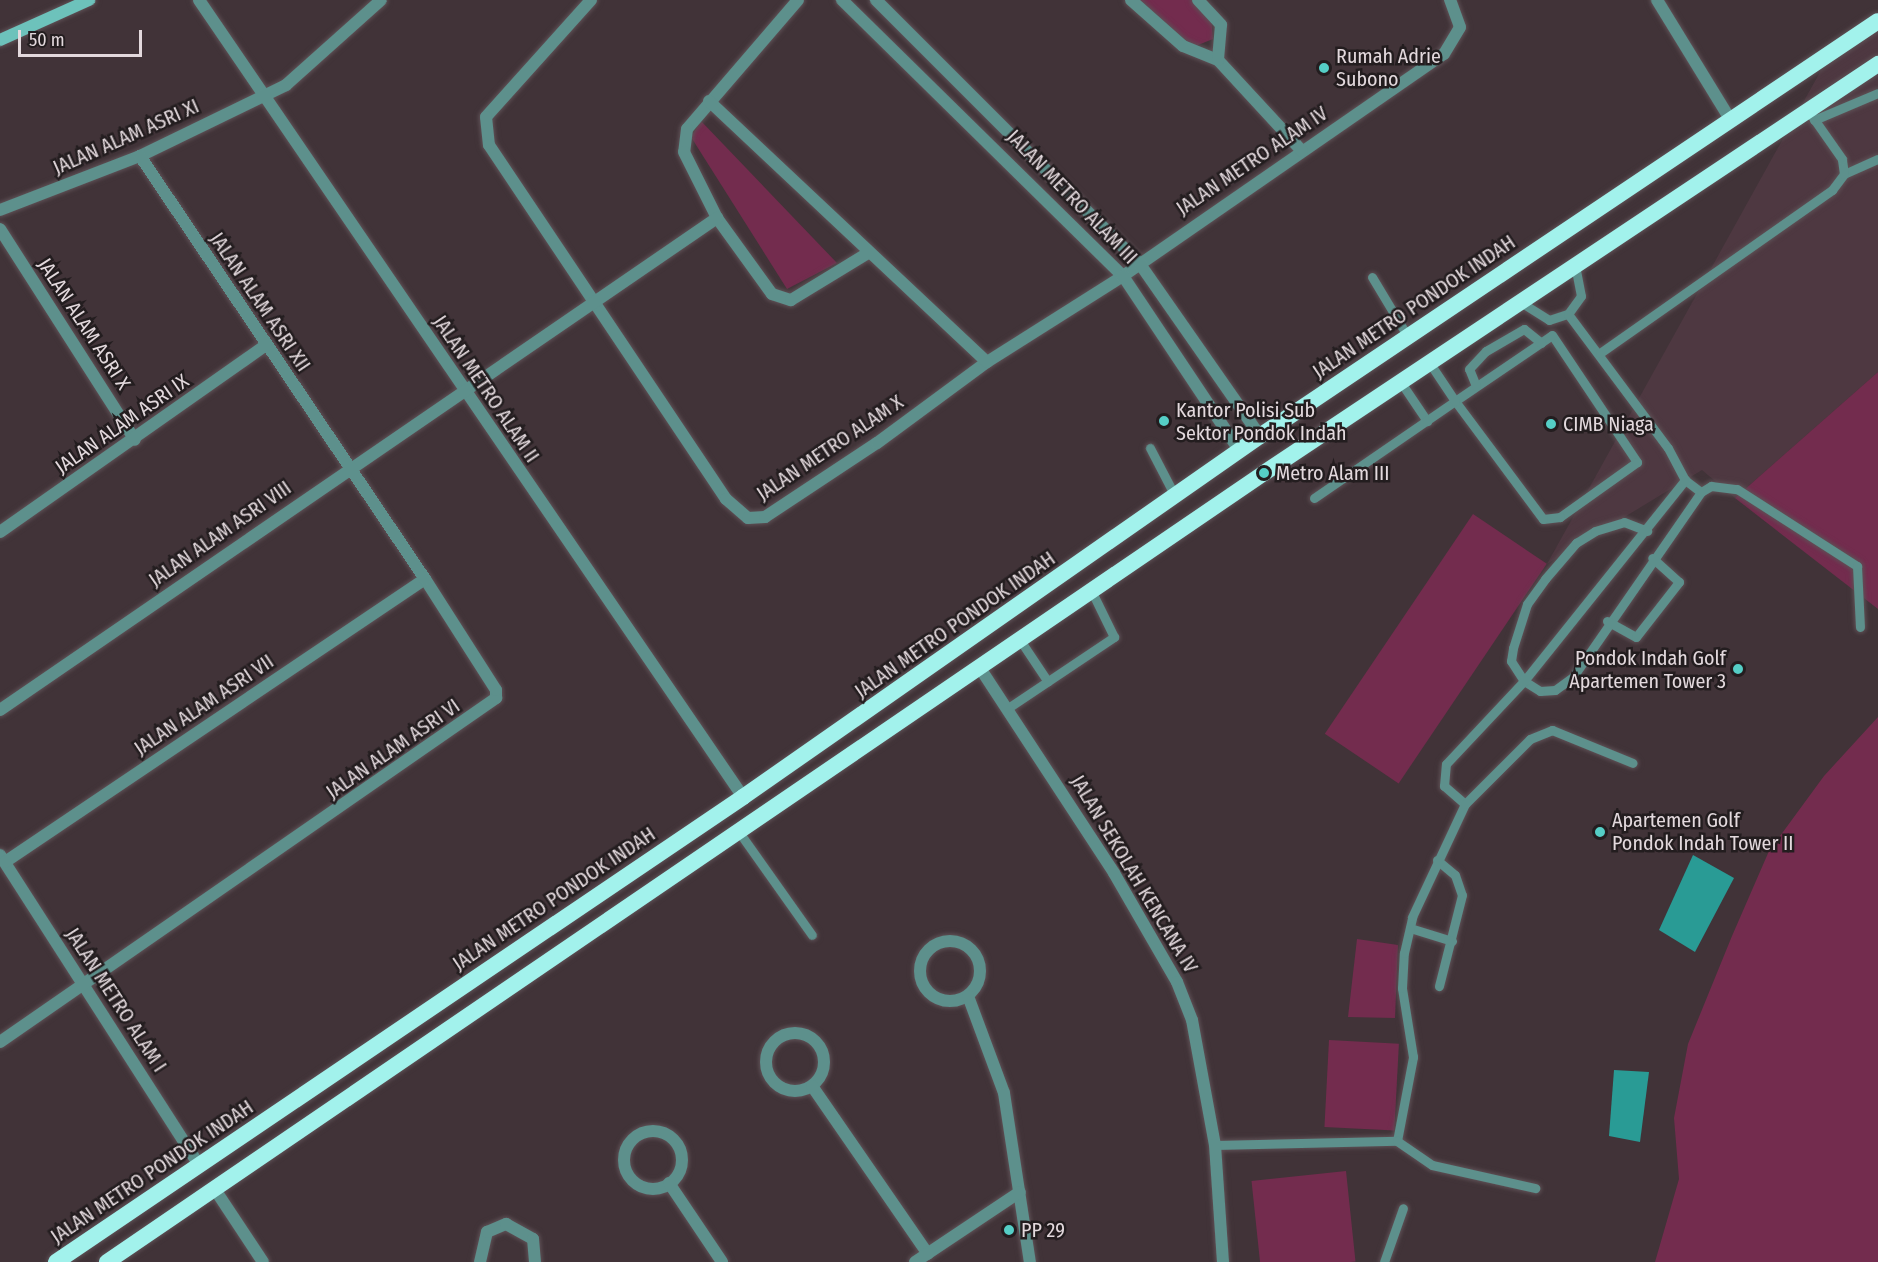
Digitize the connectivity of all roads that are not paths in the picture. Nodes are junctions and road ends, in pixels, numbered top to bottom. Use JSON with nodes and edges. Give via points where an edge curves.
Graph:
{"nodes":[{"id":1,"x":89,"y":0,"type":"edge"},
{"id":2,"x":199,"y":0,"type":"edge"},
{"id":3,"x":381,"y":0,"type":"edge"},
{"id":4,"x":591,"y":0,"type":"edge"},
{"id":5,"x":798,"y":0,"type":"edge"},
{"id":6,"x":842,"y":0,"type":"edge"},
{"id":7,"x":876,"y":0,"type":"edge"},
{"id":8,"x":1131,"y":0,"type":"edge"},
{"id":9,"x":1198,"y":0,"type":"edge"},
{"id":10,"x":1450,"y":0,"type":"edge"},
{"id":11,"x":1657,"y":0,"type":"edge"},
{"id":12,"x":1878,"y":21,"type":"edge"},
{"id":13,"x":0,"y":40,"type":"edge"},
{"id":14,"x":1218,"y":60,"type":"junction"},
{"id":15,"x":1878,"y":64,"type":"edge"},
{"id":16,"x":1878,"y":93,"type":"edge"},
{"id":17,"x":265,"y":95,"type":"junction"},
{"id":18,"x":709,"y":101,"type":"junction"},
{"id":19,"x":1811,"y":115,"type":"junction"},
{"id":20,"x":1730,"y":119,"type":"junction"},
{"id":21,"x":1302,"y":151,"type":"junction"},
{"id":22,"x":140,"y":156,"type":"junction"},
{"id":23,"x":1878,"y":159,"type":"edge"},
{"id":24,"x":1844,"y":174,"type":"junction"},
{"id":25,"x":0,"y":210,"type":"edge"},
{"id":26,"x":717,"y":218,"type":"junction"},
{"id":27,"x":0,"y":229,"type":"edge"},
{"id":28,"x":868,"y":253,"type":"junction"},
{"id":29,"x":1140,"y":264,"type":"junction"},
{"id":30,"x":1575,"y":266,"type":"junction"},
{"id":31,"x":1123,"y":276,"type":"junction"},
{"id":32,"x":1372,"y":277,"type":"dead end"},
{"id":33,"x":594,"y":303,"type":"junction"},
{"id":34,"x":1522,"y":303,"type":"junction"},
{"id":35,"x":1568,"y":314,"type":"junction"},
{"id":36,"x":1408,"y":337,"type":"junction"},
{"id":37,"x":1541,"y":343,"type":"junction"},
{"id":38,"x":265,"y":346,"type":"junction"},
{"id":39,"x":1600,"y":353,"type":"junction"},
{"id":40,"x":987,"y":362,"type":"junction"},
{"id":41,"x":1431,"y":365,"type":"junction"},
{"id":42,"x":1402,"y":384,"type":"junction"},
{"id":43,"x":1476,"y":386,"type":"junction"},
{"id":44,"x":464,"y":393,"type":"junction"},
{"id":45,"x":1455,"y":401,"type":"junction"},
{"id":46,"x":1427,"y":420,"type":"junction"},
{"id":47,"x":1260,"y":436,"type":"junction"},
{"id":48,"x":135,"y":440,"type":"junction"},
{"id":49,"x":1150,"y":448,"type":"dead end"},
{"id":50,"x":1239,"y":450,"type":"junction"},
{"id":51,"x":348,"y":469,"type":"junction"},
{"id":52,"x":1685,"y":480,"type":"junction"},
{"id":53,"x":1701,"y":492,"type":"junction"},
{"id":54,"x":1175,"y":496,"type":"junction"},
{"id":55,"x":1314,"y":498,"type":"dead end"},
{"id":56,"x":1647,"y":531,"type":"junction"},
{"id":57,"x":0,"y":532,"type":"edge"},
{"id":58,"x":1652,"y":558,"type":"junction"},
{"id":59,"x":425,"y":579,"type":"junction"},
{"id":60,"x":1091,"y":590,"type":"junction"},
{"id":61,"x":1606,"y":621,"type":"junction"},
{"id":62,"x":1860,"y":627,"type":"dead end"},
{"id":63,"x":1020,"y":640,"type":"junction"},
{"id":64,"x":980,"y":668,"type":"junction"},
{"id":65,"x":1524,"y":681,"type":"junction"},
{"id":66,"x":1048,"y":682,"type":"junction"},
{"id":67,"x":1008,"y":708,"type":"junction"},
{"id":68,"x":0,"y":710,"type":"edge"},
{"id":69,"x":1634,"y":764,"type":"dead end"},
{"id":70,"x":743,"y":797,"type":"junction"},
{"id":71,"x":1465,"y":804,"type":"junction"},
{"id":72,"x":739,"y":832,"type":"junction"},
{"id":73,"x":2,"y":859,"type":"edge"},
{"id":74,"x":1437,"y":860,"type":"junction"},
{"id":75,"x":1410,"y":928,"type":"junction"},
{"id":76,"x":812,"y":935,"type":"dead end"},
{"id":77,"x":1452,"y":941,"type":"junction"},
{"id":78,"x":1439,"y":986,"type":"dead end"},
{"id":79,"x":85,"y":987,"type":"junction"},
{"id":80,"x":968,"y":996,"type":"junction"},
{"id":81,"x":0,"y":1042,"type":"edge"},
{"id":82,"x":812,"y":1086,"type":"junction"},
{"id":83,"x":1397,"y":1141,"type":"junction"},
{"id":84,"x":1215,"y":1145,"type":"junction"},
{"id":85,"x":199,"y":1166,"type":"junction"},
{"id":86,"x":669,"y":1183,"type":"junction"},
{"id":87,"x":1535,"y":1188,"type":"dead end"},
{"id":88,"x":216,"y":1191,"type":"junction"},
{"id":89,"x":1020,"y":1192,"type":"junction"},
{"id":90,"x":1403,"y":1208,"type":"dead end"},
{"id":91,"x":928,"y":1254,"type":"junction"},
{"id":92,"x":56,"y":1262,"type":"edge"},
{"id":93,"x":107,"y":1262,"type":"edge"},
{"id":94,"x":263,"y":1262,"type":"edge"},
{"id":95,"x":480,"y":1262,"type":"edge"},
{"id":96,"x":535,"y":1262,"type":"edge"},
{"id":97,"x":722,"y":1262,"type":"edge"},
{"id":98,"x":915,"y":1262,"type":"edge"},
{"id":99,"x":1030,"y":1262,"type":"edge"},
{"id":100,"x":1223,"y":1262,"type":"edge"},
{"id":101,"x":1384,"y":1262,"type":"edge"}],
"edges":[{"from":1,"to":13,"type":"main road"},
{"from":2,"to":17,"type":"street","name":"JALAN METRO ALAM II"},
{"from":3,"to":17,"type":"street","name":"JALAN ALAM ASRI XI","via":[[311,65]]},
{"from":4,"to":33,"type":"street","via":[[494,106],[486,117],[485,132],[498,163]]},
{"from":5,"to":18,"type":"street"},
{"from":6,"to":31,"type":"street","name":"JALAN METRO ALAM III"},
{"from":7,"to":29,"type":"street","name":"JALAN METRO ALAM III"},
{"from":8,"to":14,"type":"street","via":[[1184,46]]},
{"from":9,"to":14,"type":"street","via":[[1221,25]]},
{"from":10,"to":21,"type":"street","name":"JALAN METRO ALAM IV","via":[[1460,27],[1444,54]]},
{"from":11,"to":20,"type":"street"},
{"from":12,"to":20,"type":"highway","name":"JALAN METRO PONDOK INDAH"},
{"from":14,"to":21,"type":"street"},
{"from":15,"to":19,"type":"highway"},
{"from":16,"to":19,"type":"lane"},
{"from":17,"to":22,"type":"street","name":"JALAN ALAM ASRI XI"},
{"from":17,"to":44,"type":"street","name":"JALAN METRO ALAM II"},
{"from":18,"to":26,"type":"street","via":[[683,140]]},
{"from":18,"to":28,"type":"street"},
{"from":19,"to":24,"type":"lane","via":[[1842,159]]},
{"from":19,"to":30,"type":"highway"},
{"from":20,"to":36,"type":"highway","name":"JALAN METRO PONDOK INDAH"},
{"from":21,"to":29,"type":"street","name":"JALAN METRO ALAM IV"},
{"from":22,"to":25,"type":"street","name":"JALAN ALAM ASRI XI"},
{"from":22,"to":38,"type":"street","name":"JALAN ALAM ASRI XII"},
{"from":23,"to":24,"type":"lane"},
{"from":24,"to":39,"type":"lane","via":[[1832,190]]},
{"from":26,"to":28,"type":"street","via":[[767,289],[783,300]]},
{"from":26,"to":33,"type":"street"},
{"from":27,"to":48,"type":"street","name":"JALAN ALAM ASRI X"},
{"from":28,"to":40,"type":"street"},
{"from":29,"to":31,"type":"street","name":"JALAN METRO ALAM IV"},
{"from":29,"to":47,"type":"street","name":"JALAN METRO ALAM III"},
{"from":30,"to":34,"type":"highway"},
{"from":30,"to":35,"type":"lane","via":[[1581,296]]},
{"from":31,"to":40,"type":"street","name":"JALAN METRO ALAM X"},
{"from":31,"to":50,"type":"street","name":"JALAN METRO ALAM III"},
{"from":32,"to":36,"type":"lane"},
{"from":33,"to":40,"type":"street","name":"JALAN METRO ALAM X","via":[[726,498],[748,518],[774,511]]},
{"from":33,"to":44,"type":"street"},
{"from":34,"to":35,"type":"lane","via":[[1549,320]]},
{"from":34,"to":41,"type":"highway"},
{"from":35,"to":39,"type":"lane"},
{"from":36,"to":47,"type":"highway","name":"JALAN METRO PONDOK INDAH"},
{"from":37,"to":43,"type":"lane"},
{"from":37,"to":43,"type":"lane","via":[[1524,329],[1486,351],[1469,369]]},
{"from":37,"to":45,"type":"lane","via":[[1558,337],[1633,452],[1634,469],[1560,518],[1543,519]]},
{"from":38,"to":48,"type":"street","name":"JALAN ALAM ASRI IX"},
{"from":38,"to":51,"type":"street","name":"JALAN ALAM ASRI XII"},
{"from":39,"to":52,"type":"lane"},
{"from":41,"to":42,"type":"highway"},
{"from":41,"to":45,"type":"lane"},
{"from":42,"to":46,"type":"lane"},
{"from":42,"to":60,"type":"highway"},
{"from":43,"to":45,"type":"lane"},
{"from":44,"to":51,"type":"street","name":"JALAN ALAM ASRI VIII"},
{"from":44,"to":70,"type":"street","name":"JALAN METRO ALAM II"},
{"from":45,"to":46,"type":"lane"},
{"from":46,"to":55,"type":"lane"},
{"from":47,"to":50,"type":"highway","name":"JALAN METRO PONDOK INDAH"},
{"from":48,"to":57,"type":"street","name":"JALAN ALAM ASRI IX"},
{"from":49,"to":54,"type":"lane"},
{"from":50,"to":54,"type":"highway","name":"JALAN METRO PONDOK INDAH"},
{"from":51,"to":59,"type":"street","name":"JALAN ALAM ASRI VI"},
{"from":51,"to":68,"type":"street","name":"JALAN ALAM ASRI VIII"},
{"from":52,"to":53,"type":"lane"},
{"from":52,"to":56,"type":"lane"},
{"from":53,"to":58,"type":"lane"},
{"from":53,"to":62,"type":"lane","via":[[1712,486],[1737,489],[1857,566]]},
{"from":54,"to":70,"type":"highway","name":"JALAN METRO PONDOK INDAH"},
{"from":56,"to":65,"type":"lane","via":[[1605,575]]},
{"from":56,"to":65,"type":"lane","via":[[1624,522],[1595,531],[1576,543],[1545,579],[1527,604],[1513,648],[1511,662]]},
{"from":58,"to":61,"type":"lane"},
{"from":58,"to":61,"type":"lane","via":[[1678,582],[1636,637]]},
{"from":59,"to":73,"type":"street","name":"JALAN ALAM ASRI VII"},
{"from":59,"to":79,"type":"street","name":"JALAN ALAM ASRI VI","via":[[496,690],[491,706]]},
{"from":60,"to":63,"type":"highway"},
{"from":60,"to":66,"type":"lane","via":[[1114,638]]},
{"from":61,"to":65,"type":"lane","via":[[1573,677],[1555,690],[1540,691]]},
{"from":63,"to":64,"type":"highway"},
{"from":63,"to":66,"type":"lane"},
{"from":64,"to":67,"type":"street","name":"JALAN SEKOLAH KENCANA IV"},
{"from":64,"to":72,"type":"highway"},
{"from":65,"to":71,"type":"lane","via":[[1446,764],[1444,786]]},
{"from":66,"to":67,"type":"lane"},
{"from":67,"to":84,"type":"street","name":"JALAN SEKOLAH KENCANA IV","via":[[1114,873],[1177,982],[1192,1020]]},
{"from":69,"to":71,"type":"lane","via":[[1552,730],[1530,739]]},
{"from":70,"to":85,"type":"highway","name":"JALAN METRO PONDOK INDAH"},
{"from":71,"to":74,"type":"lane"},
{"from":72,"to":76,"type":"lane"},
{"from":72,"to":88,"type":"highway"},
{"from":73,"to":79,"type":"street","name":"JALAN METRO ALAM I"},
{"from":74,"to":75,"type":"lane"},
{"from":74,"to":77,"type":"lane","via":[[1455,875],[1462,895]]},
{"from":75,"to":77,"type":"lane"},
{"from":75,"to":83,"type":"lane","via":[[1402,988],[1413,1057]]},
{"from":77,"to":78,"type":"lane"},
{"from":79,"to":81,"type":"street","name":"JALAN ALAM ASRI VI"},
{"from":79,"to":85,"type":"street","name":"JALAN METRO ALAM I"},
{"from":80,"to":80,"type":"street","via":[[947,1000],[927,991],[920,963],[927,951],[954,940],[977,956],[977,985]]},
{"from":80,"to":89,"type":"street","via":[[1004,1093]]},
{"from":82,"to":82,"type":"street","via":[[792,1090],[768,1071],[769,1050],[783,1035],[804,1034],[820,1048],[824,1068]]},
{"from":82,"to":91,"type":"street"},
{"from":83,"to":84,"type":"lane"},
{"from":83,"to":87,"type":"lane","via":[[1432,1165]]},
{"from":84,"to":100,"type":"street","name":"JALAN SEKOLAH KENCANA IV"},
{"from":85,"to":92,"type":"highway","name":"JALAN METRO PONDOK INDAH"},
{"from":86,"to":86,"type":"street","via":[[639,1185],[625,1169],[626,1148],[641,1133],[662,1132],[678,1145],[681,1166]]},
{"from":86,"to":97,"type":"street"},
{"from":88,"to":93,"type":"highway"},
{"from":88,"to":94,"type":"street"},
{"from":89,"to":91,"type":"street"},
{"from":89,"to":99,"type":"street"},
{"from":90,"to":101,"type":"lane"},
{"from":91,"to":98,"type":"street"},
{"from":95,"to":96,"type":"street","via":[[487,1232],[506,1224],[533,1239]]}]}
